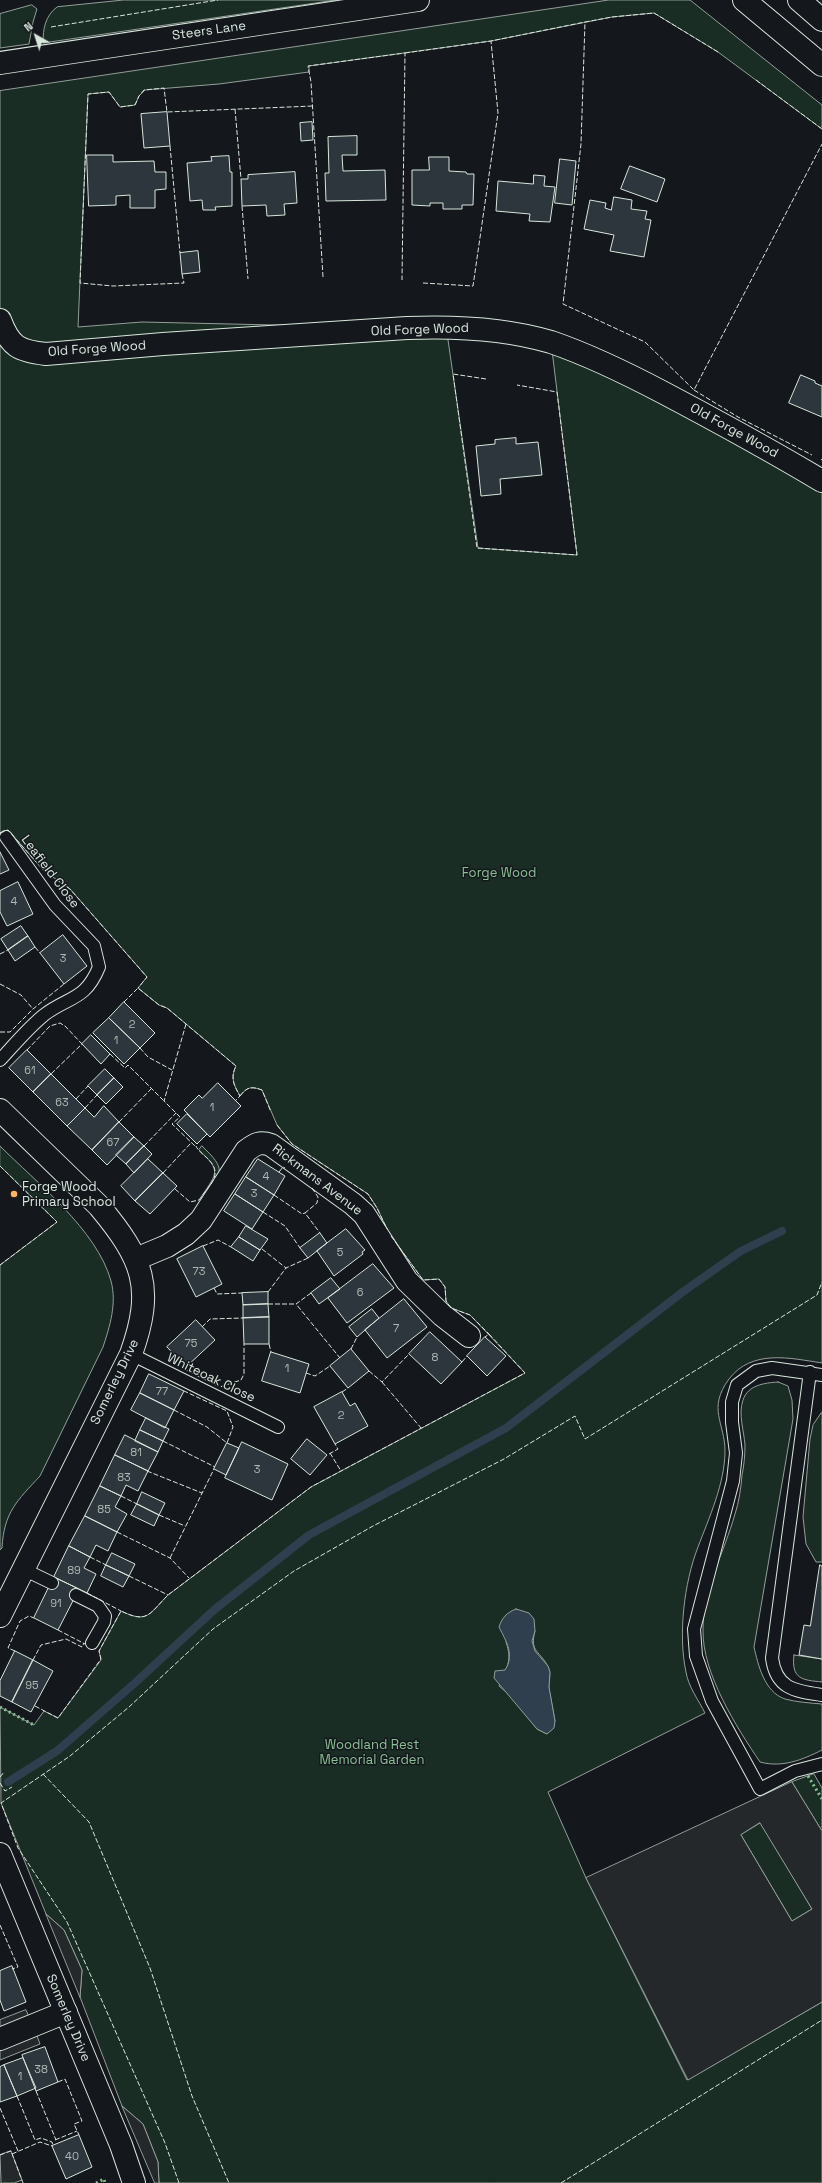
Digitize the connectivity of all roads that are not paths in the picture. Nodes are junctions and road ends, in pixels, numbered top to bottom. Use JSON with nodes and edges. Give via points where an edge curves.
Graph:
{"nodes":[{"id":1,"x":418,"y":0,"type":"edge"},
{"id":2,"x":744,"y":0,"type":"edge"},
{"id":3,"x":800,"y":0,"type":"edge"},
{"id":4,"x":822,"y":20,"type":"edge"},
{"id":5,"x":0,"y":63,"type":"edge"},
{"id":6,"x":822,"y":65,"type":"edge"},
{"id":7,"x":0,"y":320,"type":"edge"},
{"id":8,"x":822,"y":481,"type":"edge"},
{"id":9,"x":6,"y":837,"type":"dead end"},
{"id":10,"x":0,"y":1060,"type":"edge"},
{"id":11,"x":0,"y":1110,"type":"edge"},
{"id":12,"x":136,"y":1259,"type":"junction"},
{"id":13,"x":469,"y":1336,"type":"dead end"},
{"id":14,"x":131,"y":1354,"type":"junction"},
{"id":15,"x":810,"y":1372,"type":"junction"},
{"id":16,"x":822,"y":1375,"type":"edge"},
{"id":17,"x":278,"y":1427,"type":"dead end"},
{"id":18,"x":23,"y":1569,"type":"junction"},
{"id":19,"x":52,"y":1583,"type":"dead end"},
{"id":20,"x":76,"y":1595,"type":"dead end"},
{"id":21,"x":0,"y":1616,"type":"edge"},
{"id":22,"x":92,"y":1643,"type":"dead end"},
{"id":23,"x":822,"y":1695,"type":"edge"},
{"id":24,"x":822,"y":1764,"type":"edge"},
{"id":25,"x":0,"y":1854,"type":"edge"},
{"id":26,"x":66,"y":2012,"type":"junction"},
{"id":27,"x":0,"y":2039,"type":"edge"},
{"id":28,"x":134,"y":2183,"type":"edge"}],
"edges":[{"from":1,"to":5,"type":"street","name":"Steers Lane"},
{"from":2,"to":6,"type":"street"},
{"from":3,"to":4,"type":"street"},
{"from":7,"to":8,"type":"street","name":"Old Forge Wood","via":[[5,334],[13,345],[27,352],[46,354],[415,328],[482,328],[508,332],[551,342],[628,374],[750,438]]},
{"from":9,"to":10,"type":"lane","name":"Leafield Close","via":[[55,905],[94,946],[99,967],[89,987],[45,1015]]},
{"from":11,"to":12,"type":"street","name":"Somerley Drive","via":[[99,1206]]},
{"from":12,"to":13,"type":"street","name":"Rickmans Avenue","via":[[167,1246],[201,1220],[246,1151],[254,1144],[263,1142],[271,1145],[352,1204],[373,1227],[408,1281],[442,1315]]},
{"from":12,"to":14,"type":"street","name":"Somerley Drive","via":[[144,1295],[140,1327]]},
{"from":14,"to":17,"type":"lane","name":"Whiteoak Close"},
{"from":14,"to":18,"type":"street","name":"Somerley Drive"},
{"from":15,"to":16,"type":"lane"},
{"from":15,"to":23,"type":"lane","via":[[772,1658],[778,1679],[786,1685]]},
{"from":15,"to":24,"type":"lane","via":[[772,1368],[756,1371],[737,1385],[732,1402],[736,1453],[733,1481],[694,1629],[696,1656],[712,1701],[760,1789],[795,1771]]},
{"from":18,"to":19,"type":"lane"},
{"from":18,"to":21,"type":"street","name":"Somerley Drive"},
{"from":20,"to":22,"type":"lane","via":[[98,1606],[105,1616]]},
{"from":25,"to":26,"type":"street","name":"Somerley Drive"},
{"from":26,"to":27,"type":"street"},
{"from":26,"to":28,"type":"street","name":"Somerley Drive"}]}
